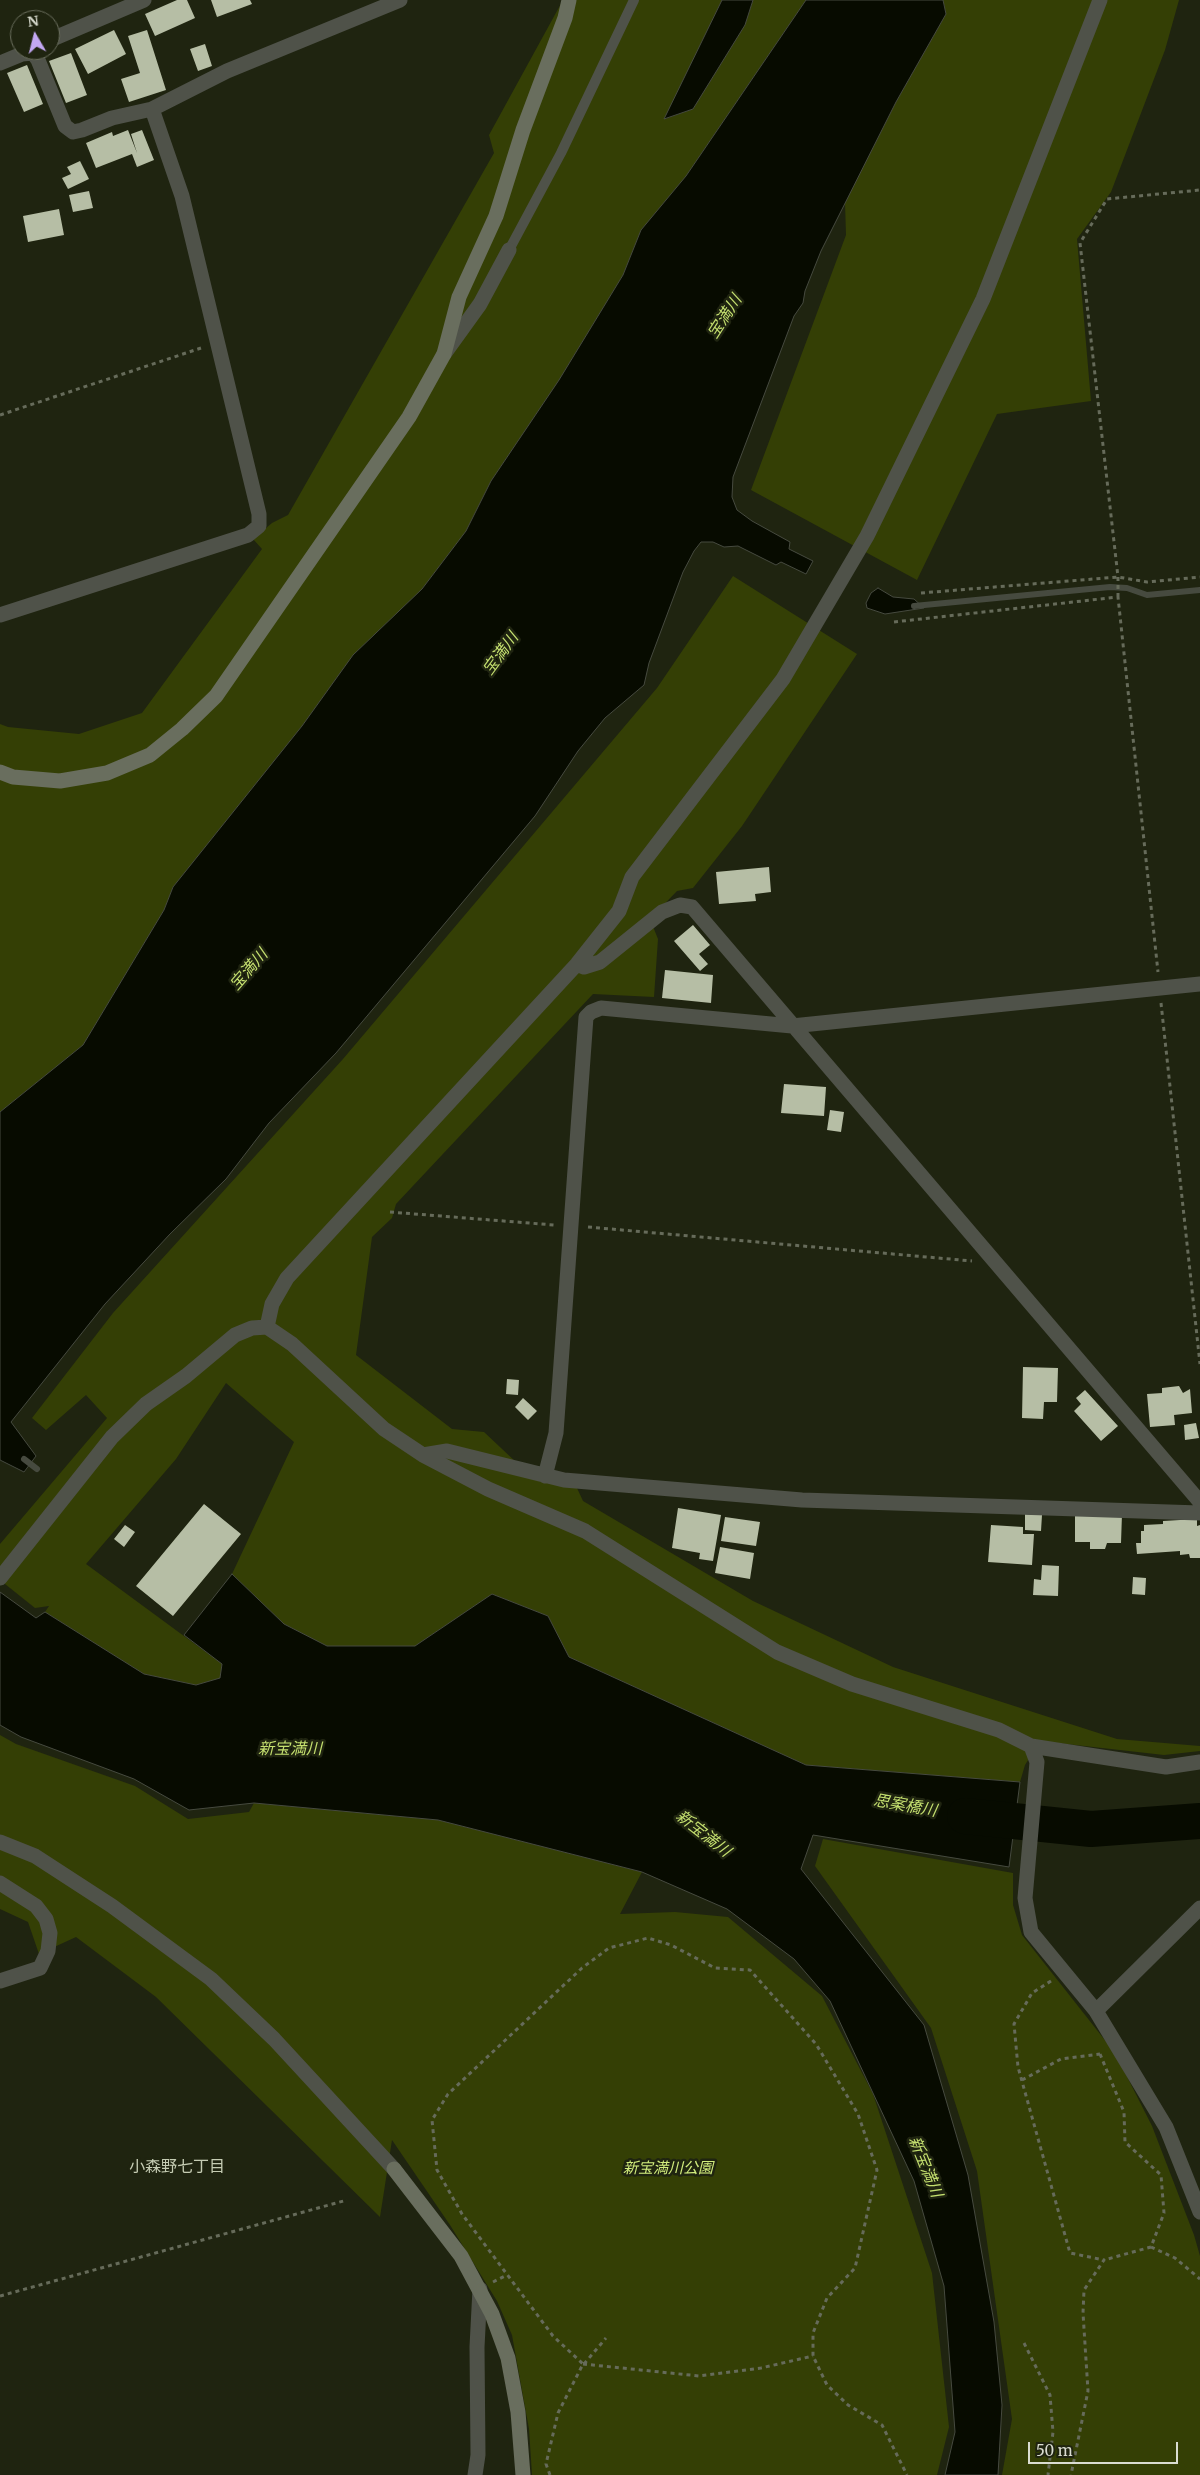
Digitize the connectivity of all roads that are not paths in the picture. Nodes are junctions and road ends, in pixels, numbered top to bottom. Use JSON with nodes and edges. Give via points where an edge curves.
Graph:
{"nodes":[{"id":1,"x":144,"y":0,"type":"edge"},
{"id":2,"x":400,"y":0,"type":"edge"},
{"id":3,"x":569,"y":0,"type":"edge"},
{"id":4,"x":634,"y":0,"type":"edge"},
{"id":5,"x":1100,"y":0,"type":"edge"},
{"id":6,"x":60,"y":36,"type":"edge"},
{"id":7,"x":38,"y":60,"type":"edge"},
{"id":8,"x":152,"y":109,"type":"junction"},
{"id":9,"x":510,"y":250,"type":"joint"},
{"id":10,"x":444,"y":354,"type":"junction"},
{"id":11,"x":0,"y":615,"type":"edge"},
{"id":12,"x":0,"y":772,"type":"edge"},
{"id":13,"x":577,"y":964,"type":"junction"},
{"id":14,"x":1200,"y":984,"type":"edge"},
{"id":15,"x":792,"y":1026,"type":"junction"},
{"id":16,"x":267,"y":1327,"type":"junction"},
{"id":17,"x":423,"y":1455,"type":"junction"},
{"id":18,"x":545,"y":1476,"type":"junction"},
{"id":19,"x":1200,"y":1502,"type":"edge"},
{"id":20,"x":1200,"y":1513,"type":"edge"},
{"id":21,"x":0,"y":1578,"type":"edge"},
{"id":22,"x":1031,"y":1746,"type":"junction"},
{"id":23,"x":1200,"y":1762,"type":"edge"},
{"id":24,"x":0,"y":1842,"type":"edge"},
{"id":25,"x":0,"y":1883,"type":"edge"},
{"id":26,"x":1200,"y":1908,"type":"edge"},
{"id":27,"x":0,"y":1981,"type":"edge"},
{"id":28,"x":1096,"y":2010,"type":"junction"},
{"id":29,"x":1200,"y":2212,"type":"edge"},
{"id":30,"x":480,"y":2289,"type":"junction"},
{"id":31,"x":475,"y":2475,"type":"edge"},
{"id":32,"x":523,"y":2475,"type":"edge"}],
"edges":[{"from":1,"to":6,"type":"street"},
{"from":2,"to":8,"type":"street","via":[[227,71]]},
{"from":3,"to":10,"type":"street","via":[[496,216],[459,297]]},
{"from":4,"to":9,"type":"lane","via":[[561,153]]},
{"from":5,"to":13,"type":"street","via":[[983,299],[867,536],[783,679],[632,877],[619,911]]},
{"from":7,"to":8,"type":"street","via":[[65,126],[73,132],[112,118]]},
{"from":8,"to":11,"type":"street","via":[[182,196],[260,526],[248,535]]},
{"from":9,"to":10,"type":"street","via":[[480,304]]},
{"from":10,"to":12,"type":"street","via":[[409,417],[216,696],[182,729],[150,755],[108,773],[60,780],[13,777]]},
{"from":13,"to":15,"type":"street","via":[[584,967],[600,962],[662,912],[680,905],[692,907]]},
{"from":13,"to":16,"type":"street","via":[[287,1278],[272,1304]]},
{"from":14,"to":15,"type":"street"},
{"from":15,"to":18,"type":"street","via":[[601,1008],[586,1017],[556,1433]]},
{"from":15,"to":19,"type":"street"},
{"from":16,"to":17,"type":"street","via":[[292,1344],[384,1428]]},
{"from":16,"to":21,"type":"street","via":[[252,1328],[235,1335],[146,1404],[112,1437]]},
{"from":17,"to":18,"type":"street","via":[[448,1451]]},
{"from":17,"to":22,"type":"street","via":[[488,1489],[585,1531],[777,1652],[852,1684],[999,1730]]},
{"from":18,"to":20,"type":"street","via":[[802,1500]]},
{"from":22,"to":23,"type":"street","via":[[1166,1766]]},
{"from":22,"to":28,"type":"street","via":[[1037,1762],[1025,1898],[1031,1932]]},
{"from":24,"to":30,"type":"street","via":[[35,1856],[112,1906],[210,1978],[274,2039],[394,2170],[461,2256]]},
{"from":25,"to":27,"type":"street","via":[[36,1906],[46,1919],[50,1933],[48,1951],[40,1968]]},
{"from":26,"to":28,"type":"street"},
{"from":28,"to":29,"type":"street","via":[[1166,2127]]},
{"from":30,"to":31,"type":"street"},
{"from":30,"to":32,"type":"street","via":[[508,2358],[518,2412]]}]}
